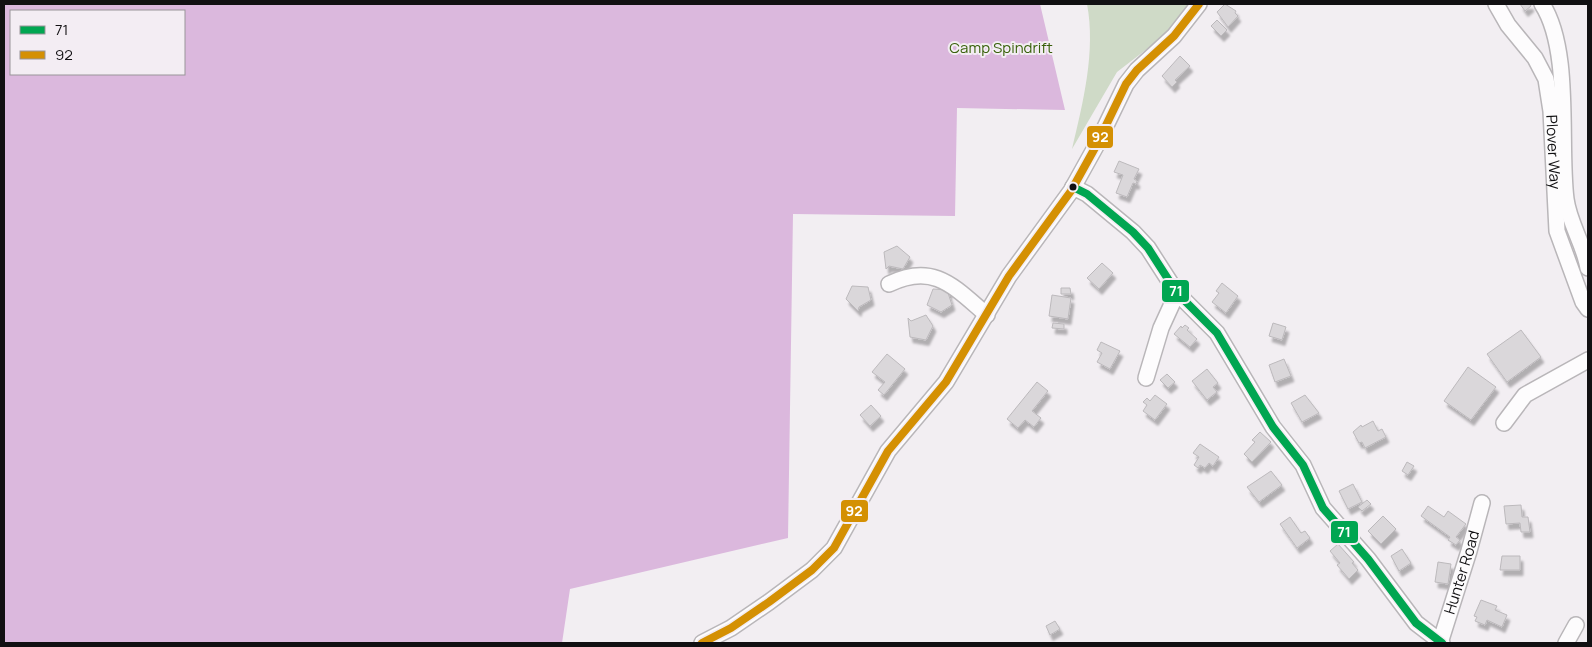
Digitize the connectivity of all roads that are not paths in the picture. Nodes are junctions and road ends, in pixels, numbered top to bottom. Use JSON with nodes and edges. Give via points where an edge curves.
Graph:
{"nodes":[{"id":1,"x":1199,"y":4,"type":"edge"},
{"id":2,"x":1496,"y":4,"type":"edge"},
{"id":3,"x":1542,"y":4,"type":"edge"},
{"id":4,"x":1073,"y":187,"type":"junction"},
{"id":5,"x":1588,"y":268,"type":"edge"},
{"id":6,"x":889,"y":284,"type":"dead end"},
{"id":7,"x":1177,"y":293,"type":"junction"},
{"id":8,"x":1588,"y":308,"type":"edge"},
{"id":9,"x":987,"y":315,"type":"junction"},
{"id":10,"x":1588,"y":360,"type":"edge"},
{"id":11,"x":1146,"y":378,"type":"dead end"},
{"id":12,"x":1504,"y":423,"type":"dead end"},
{"id":13,"x":1482,"y":503,"type":"dead end"},
{"id":14,"x":1576,"y":625,"type":"dead end"},
{"id":15,"x":702,"y":643,"type":"edge"},
{"id":16,"x":1440,"y":643,"type":"edge"},
{"id":17,"x":1566,"y":643,"type":"edge"}],
"edges":[{"from":1,"to":4,"type":"street","via":[[1174,36],[1126,84]]},
{"from":2,"to":8,"type":"street","name":"Plover Way","via":[[1508,25],[1535,58],[1546,80],[1551,111],[1557,231],[1579,294]]},
{"from":3,"to":5,"type":"street","name":"Plover Way","via":[[1552,23],[1559,57],[1566,200]]},
{"from":4,"to":7,"type":"street","via":[[1087,194],[1133,232],[1148,248]]},
{"from":4,"to":9,"type":"street","via":[[1009,276]]},
{"from":6,"to":9,"type":"street","via":[[919,274],[933,277],[954,288]]},
{"from":7,"to":11,"type":"street","via":[[1161,328]]},
{"from":7,"to":16,"type":"street","via":[[1217,333],[1273,427],[1302,465],[1323,508],[1368,559],[1416,623]]},
{"from":9,"to":15,"type":"street","via":[[946,382],[888,451],[834,548],[812,570],[762,606]]},
{"from":10,"to":12,"type":"street","via":[[1525,394]]},
{"from":13,"to":16,"type":"street","name":"Hunter Road"},
{"from":14,"to":17,"type":"street"}]}
